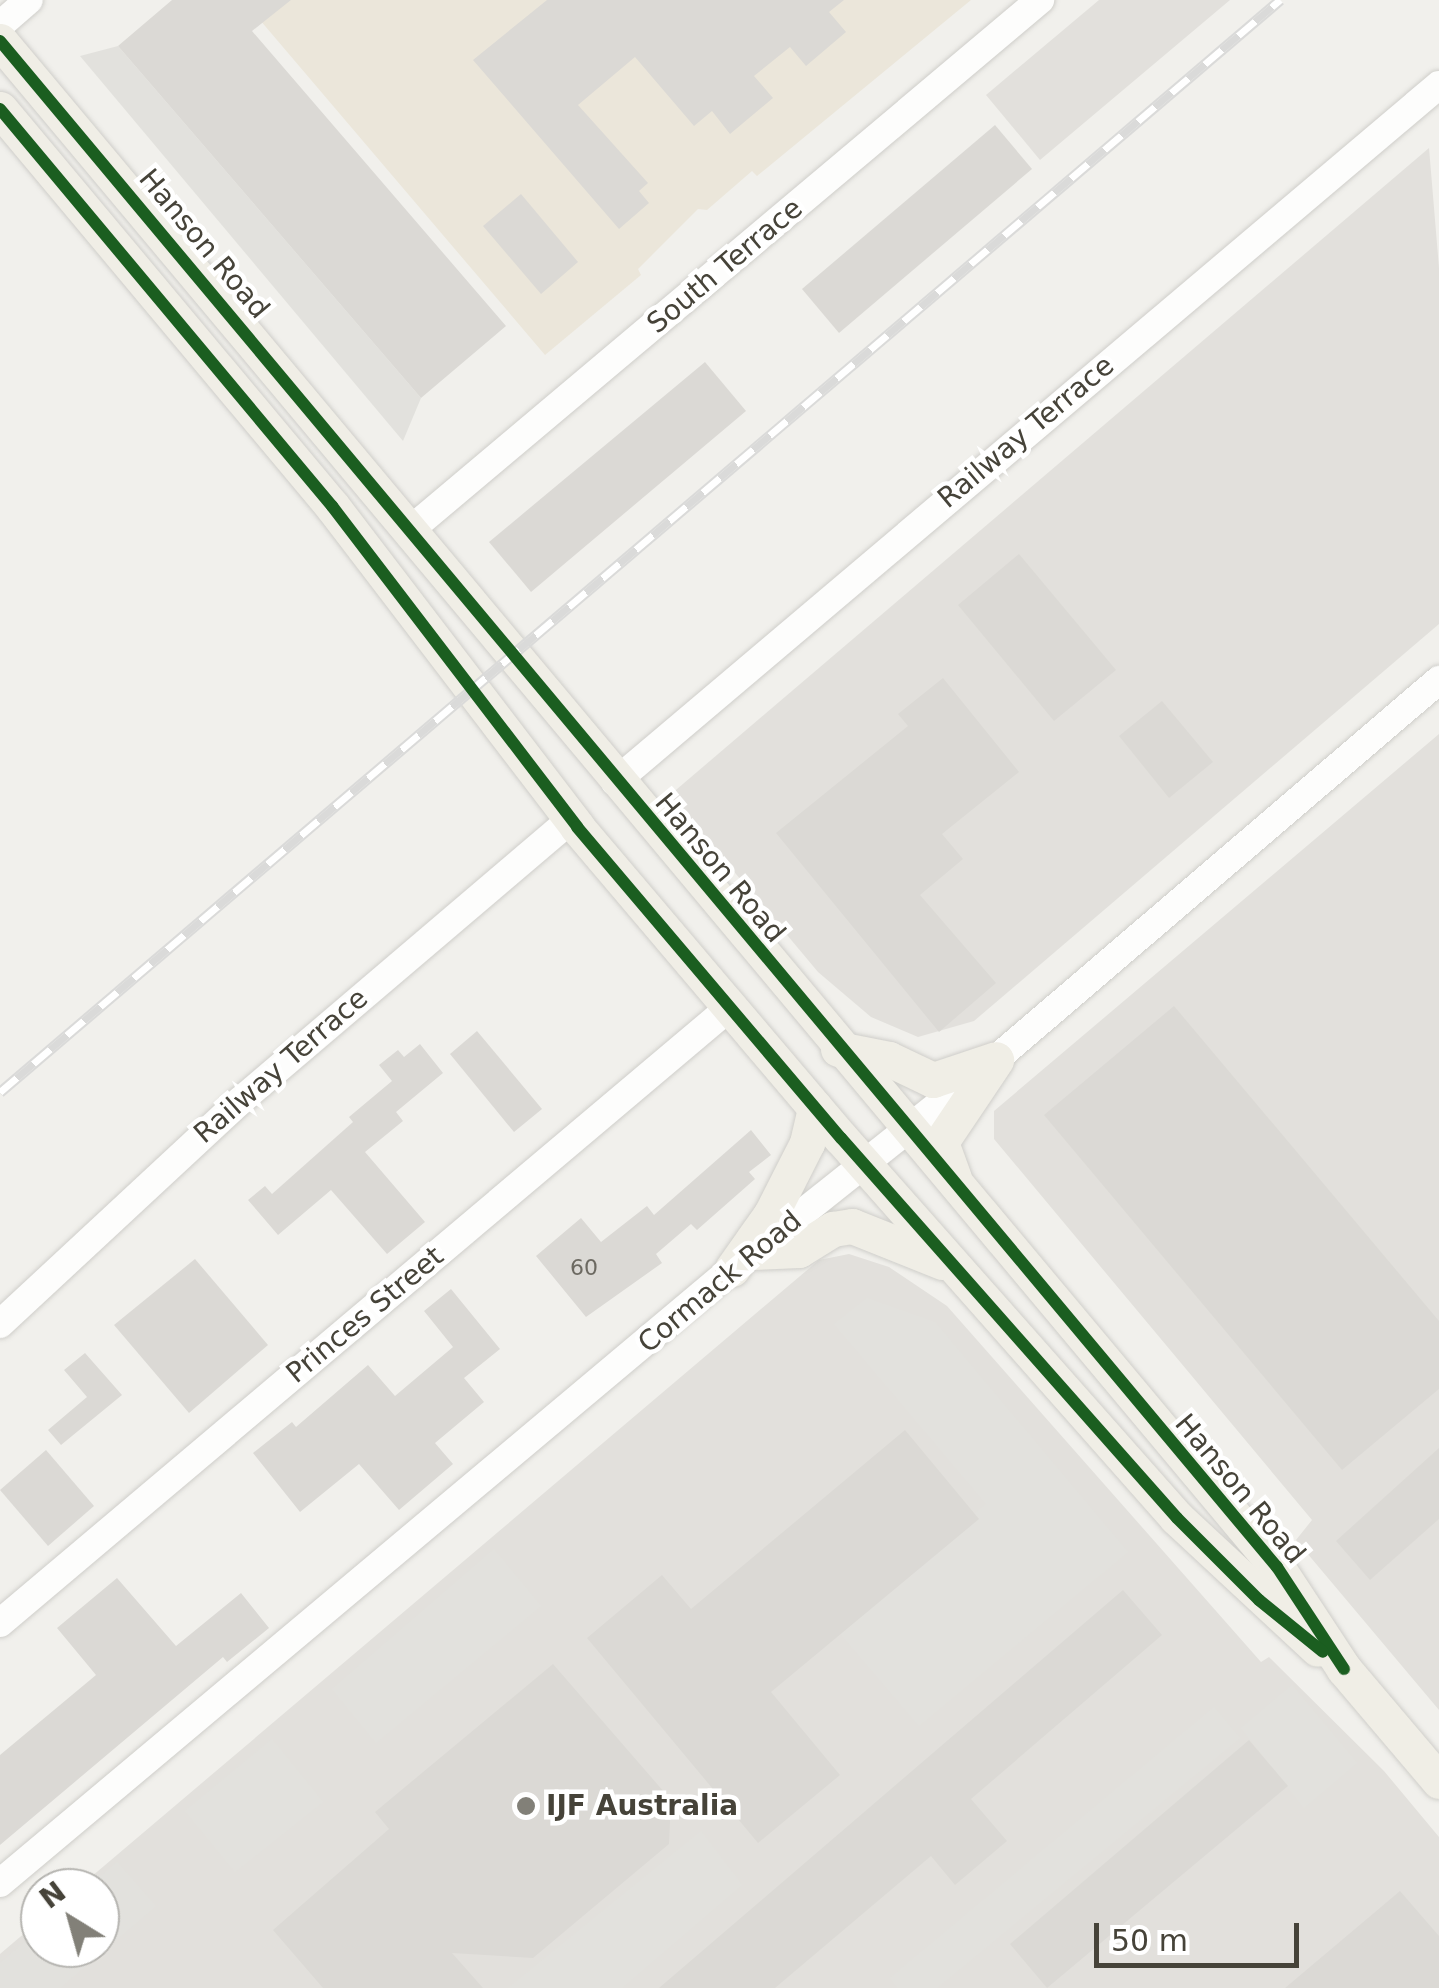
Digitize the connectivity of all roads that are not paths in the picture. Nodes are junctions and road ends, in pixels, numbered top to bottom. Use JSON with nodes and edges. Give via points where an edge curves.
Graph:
{"nodes":[{"id":1,"x":29,"y":0,"type":"edge"},
{"id":2,"x":1040,"y":0,"type":"edge"},
{"id":3,"x":0,"y":25,"type":"edge"},
{"id":4,"x":0,"y":41,"type":"edge"},
{"id":5,"x":1439,"y":85,"type":"edge"},
{"id":6,"x":0,"y":110,"type":"edge"},
{"id":7,"x":332,"y":506,"type":"junction"},
{"id":8,"x":409,"y":531,"type":"junction"},
{"id":9,"x":1439,"y":680,"type":"edge"},
{"id":10,"x":615,"y":782,"type":"junction"},
{"id":11,"x":571,"y":819,"type":"junction"},
{"id":12,"x":730,"y":1007,"type":"junction"},
{"id":13,"x":838,"y":1049,"type":"junction"},
{"id":14,"x":996,"y":1059,"type":"junction"},
{"id":15,"x":815,"y":1108,"type":"junction"},
{"id":16,"x":909,"y":1128,"type":"junction"},
{"id":17,"x":864,"y":1164,"type":"junction"},
{"id":18,"x":966,"y":1201,"type":"junction"},
{"id":19,"x":743,"y":1260,"type":"junction"},
{"id":20,"x":956,"y":1268,"type":"junction"},
{"id":21,"x":0,"y":1324,"type":"edge"},
{"id":22,"x":0,"y":1622,"type":"edge"},
{"id":23,"x":1344,"y":1669,"type":"junction"},
{"id":24,"x":1439,"y":1781,"type":"edge"},
{"id":25,"x":0,"y":1882,"type":"edge"}],
"edges":[{"from":1,"to":3,"type":"street"},
{"from":2,"to":8,"type":"street","name":"South Terrace"},
{"from":4,"to":8,"type":"main road","name":"Hanson Road"},
{"from":5,"to":10,"type":"street","name":"Railway Terrace"},
{"from":6,"to":7,"type":"main road","name":"Hanson Road"},
{"from":7,"to":8,"type":"main road","via":[[383,530]]},
{"from":7,"to":11,"type":"main road","name":"Hanson Road"},
{"from":8,"to":10,"type":"main road","name":"Hanson Road"},
{"from":9,"to":14,"type":"street","name":"Cormack Road"},
{"from":10,"to":13,"type":"main road","name":"Hanson Road"},
{"from":11,"to":12,"type":"main road","name":"Hanson Road"},
{"from":11,"to":21,"type":"street","name":"Railway Terrace","via":[[183,1151]]},
{"from":12,"to":15,"type":"main road","name":"Hanson Road"},
{"from":12,"to":22,"type":"street","name":"Princes Street"},
{"from":13,"to":14,"type":"main road","via":[[889,1059],[933,1080]]},
{"from":13,"to":16,"type":"main road","name":"Hanson Road"},
{"from":14,"to":16,"type":"street","name":"Cormack Road"},
{"from":14,"to":18,"type":"main road","via":[[941,1142]]},
{"from":15,"to":17,"type":"main road","name":"Hanson Road"},
{"from":15,"to":19,"type":"main road","via":[[807,1143]]},
{"from":16,"to":17,"type":"street","name":"Cormack Road"},
{"from":16,"to":18,"type":"main road","name":"Hanson Road"},
{"from":17,"to":19,"type":"street","name":"Cormack Road"},
{"from":17,"to":20,"type":"main road","name":"Hanson Road"},
{"from":18,"to":23,"type":"main road","name":"Hanson Road","via":[[1277,1567]]},
{"from":19,"to":20,"type":"main road","via":[[799,1250],[832,1229],[852,1226]]},
{"from":19,"to":25,"type":"street","name":"Cormack Road"},
{"from":20,"to":23,"type":"main road","name":"Hanson Road","via":[[1177,1518],[1259,1600]]},
{"from":23,"to":24,"type":"main road","name":"Hanson Road"}]}
